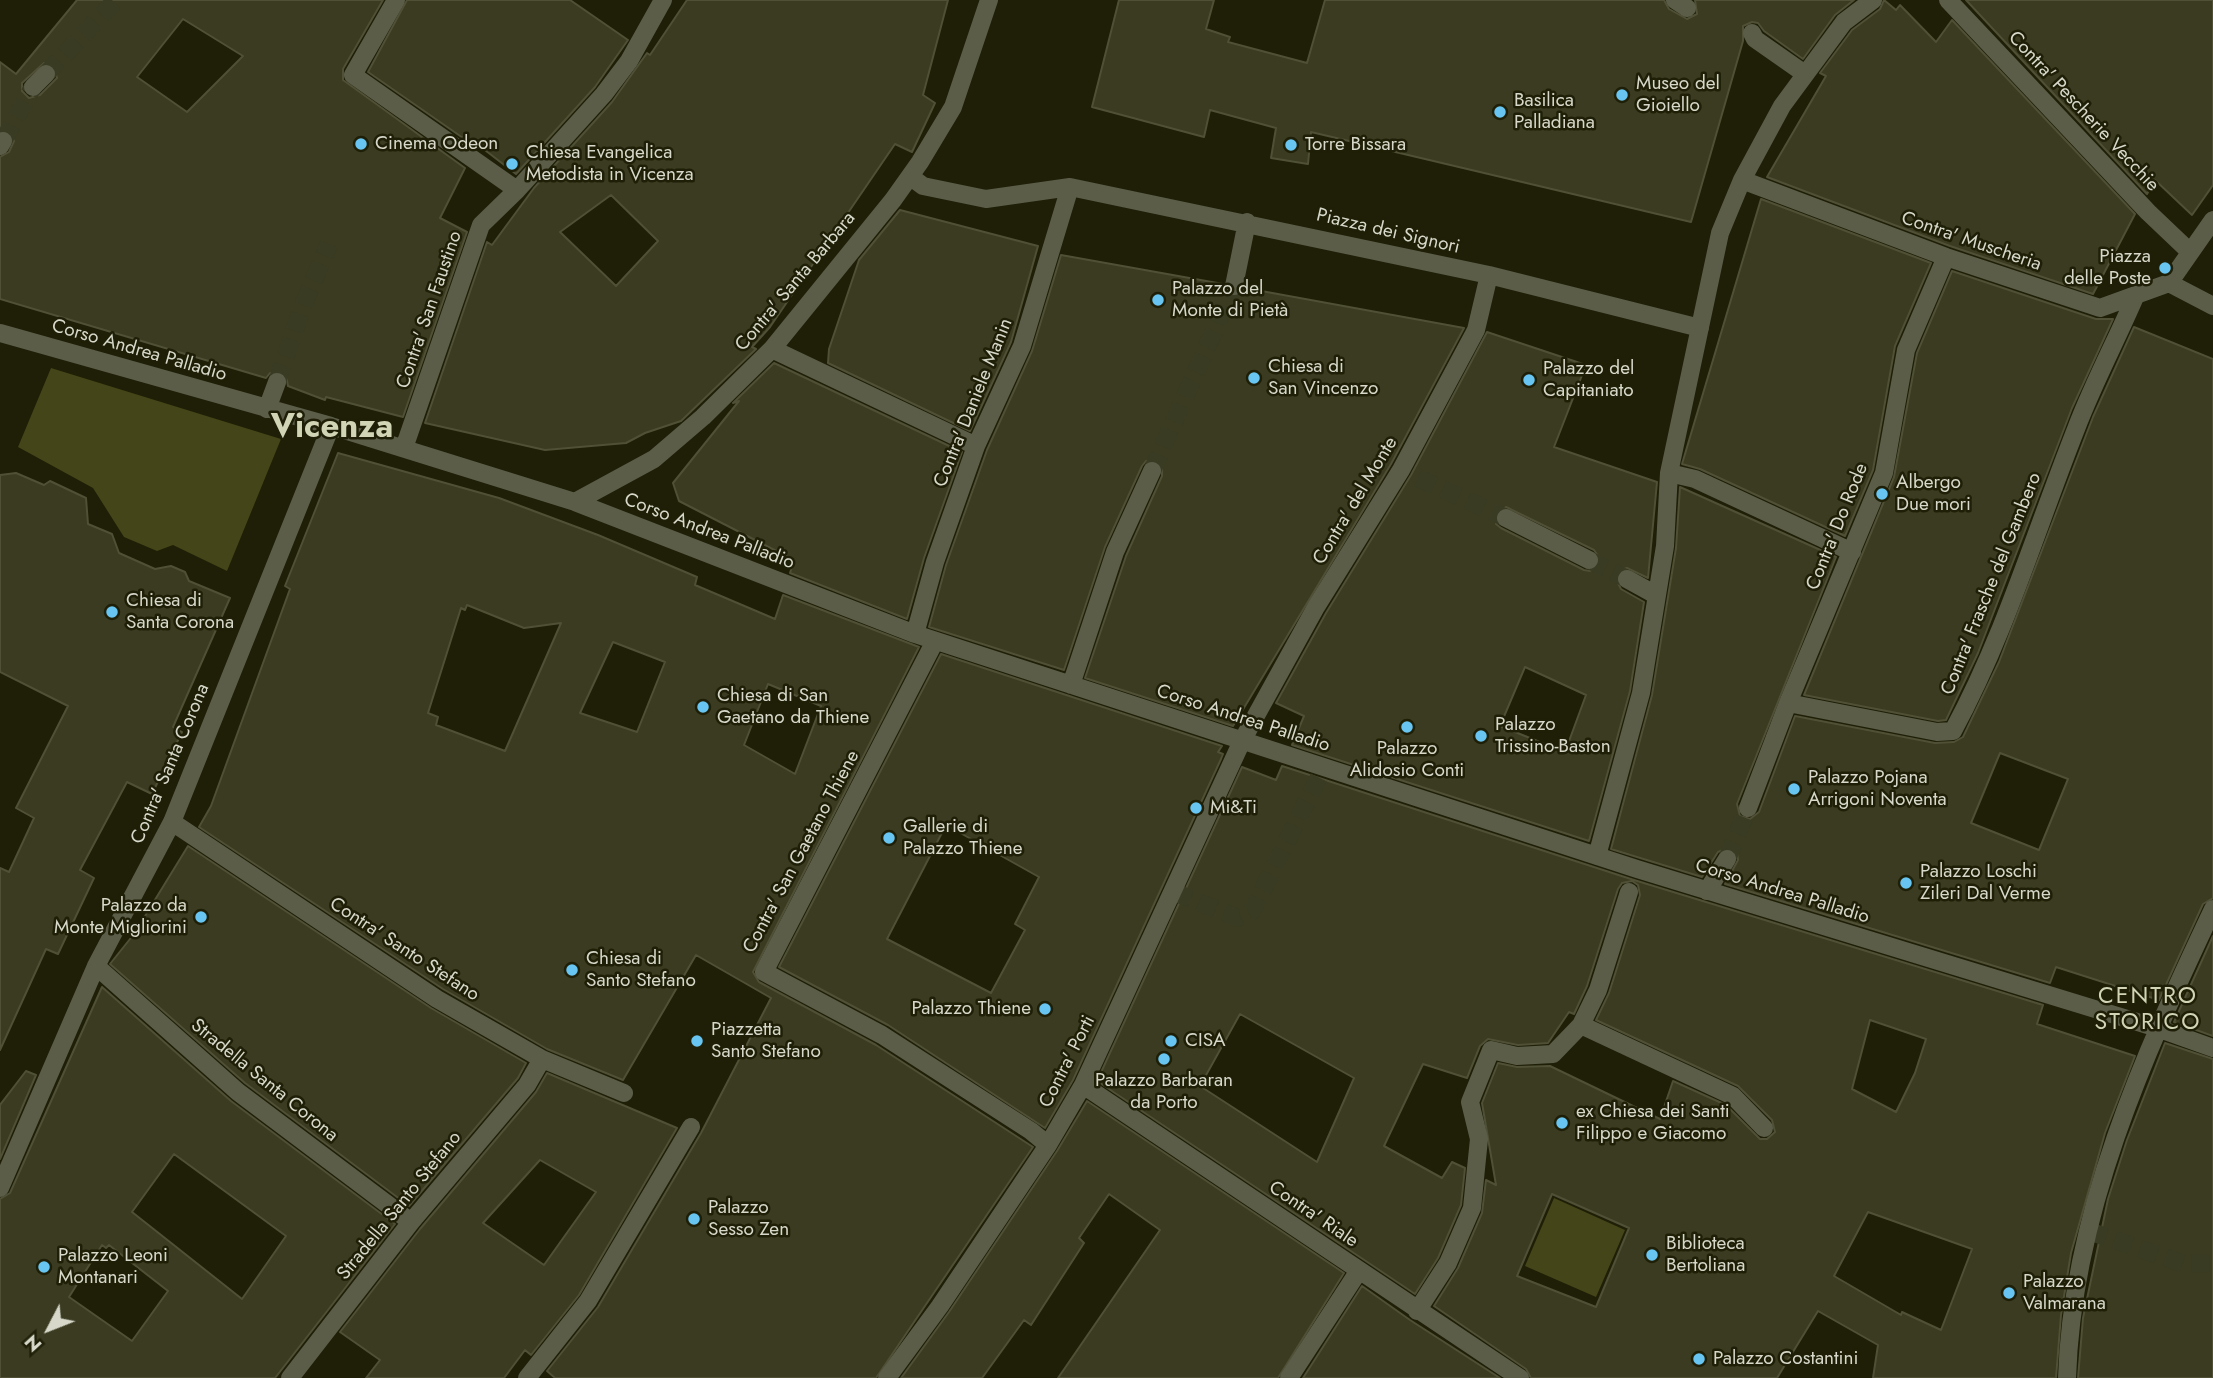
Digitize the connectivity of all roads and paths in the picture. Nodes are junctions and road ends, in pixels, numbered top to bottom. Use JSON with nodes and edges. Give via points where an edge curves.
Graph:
{"nodes":[{"id":1,"x":396,"y":0,"type":"edge"},
{"id":2,"x":663,"y":0,"type":"edge"},
{"id":3,"x":989,"y":0,"type":"edge"},
{"id":4,"x":1948,"y":0,"type":"edge"},
{"id":5,"x":1868,"y":4,"type":"edge"},
{"id":6,"x":1752,"y":33,"type":"dead end"},
{"id":7,"x":46,"y":74,"type":"tunnel mouth"},
{"id":8,"x":1805,"y":74,"type":"junction"},
{"id":9,"x":33,"y":88,"type":"tunnel mouth"},
{"id":10,"x":911,"y":177,"type":"junction"},
{"id":11,"x":1742,"y":180,"type":"junction"},
{"id":12,"x":1068,"y":187,"type":"junction"},
{"id":13,"x":517,"y":190,"type":"junction"},
{"id":14,"x":2213,"y":220,"type":"edge"},
{"id":15,"x":1247,"y":222,"type":"junction"},
{"id":16,"x":2189,"y":251,"type":"junction"},
{"id":17,"x":1946,"y":257,"type":"junction"},
{"id":18,"x":1489,"y":275,"type":"junction"},
{"id":19,"x":2169,"y":283,"type":"junction"},
{"id":20,"x":1234,"y":286,"type":"tunnel mouth"},
{"id":21,"x":2136,"y":297,"type":"junction"},
{"id":22,"x":2213,"y":306,"type":"edge"},
{"id":23,"x":1700,"y":328,"type":"junction"},
{"id":24,"x":0,"y":333,"type":"edge"},
{"id":25,"x":772,"y":349,"type":"junction"},
{"id":26,"x":277,"y":382,"type":"tunnel mouth"},
{"id":27,"x":267,"y":409,"type":"junction"},
{"id":28,"x":331,"y":426,"type":"junction"},
{"id":29,"x":976,"y":446,"type":"junction"},
{"id":30,"x":404,"y":448,"type":"junction"},
{"id":31,"x":1401,"y":470,"type":"junction"},
{"id":32,"x":1152,"y":471,"type":"tunnel mouth"},
{"id":33,"x":1669,"y":473,"type":"junction"},
{"id":34,"x":1418,"y":478,"type":"tunnel mouth"},
{"id":35,"x":575,"y":502,"type":"junction"},
{"id":36,"x":1506,"y":518,"type":"tunnel mouth"},
{"id":37,"x":1852,"y":552,"type":"junction"},
{"id":38,"x":1589,"y":560,"type":"tunnel mouth"},
{"id":39,"x":1627,"y":579,"type":"tunnel mouth"},
{"id":40,"x":1656,"y":595,"type":"junction"},
{"id":41,"x":915,"y":634,"type":"junction"},
{"id":42,"x":935,"y":640,"type":"junction"},
{"id":43,"x":1071,"y":685,"type":"junction"},
{"id":44,"x":1788,"y":703,"type":"junction"},
{"id":45,"x":1242,"y":741,"type":"junction"},
{"id":46,"x":1748,"y":808,"type":"tunnel mouth"},
{"id":47,"x":172,"y":822,"type":"junction"},
{"id":48,"x":1597,"y":856,"type":"junction"},
{"id":49,"x":1727,"y":859,"type":"tunnel mouth"},
{"id":50,"x":1633,"y":880,"type":"junction"},
{"id":51,"x":1707,"y":891,"type":"junction"},
{"id":52,"x":2213,"y":909,"type":"edge"},
{"id":53,"x":96,"y":966,"type":"junction"},
{"id":54,"x":1581,"y":1026,"type":"junction"},
{"id":55,"x":2157,"y":1028,"type":"junction"},
{"id":56,"x":2213,"y":1048,"type":"edge"},
{"id":57,"x":542,"y":1059,"type":"junction"},
{"id":58,"x":1083,"y":1085,"type":"junction"},
{"id":59,"x":624,"y":1093,"type":"dead end"},
{"id":60,"x":691,"y":1127,"type":"dead end"},
{"id":61,"x":1764,"y":1128,"type":"dead end"},
{"id":62,"x":1048,"y":1145,"type":"junction"},
{"id":63,"x":0,"y":1188,"type":"edge"},
{"id":64,"x":411,"y":1222,"type":"junction"},
{"id":65,"x":1358,"y":1272,"type":"junction"},
{"id":66,"x":1417,"y":1311,"type":"junction"},
{"id":67,"x":290,"y":1378,"type":"edge"},
{"id":68,"x":527,"y":1378,"type":"edge"},
{"id":69,"x":887,"y":1378,"type":"edge"},
{"id":70,"x":1290,"y":1378,"type":"edge"},
{"id":71,"x":1520,"y":1378,"type":"edge"},
{"id":72,"x":2067,"y":1378,"type":"edge"}],
"edges":[{"from":1,"to":13,"type":"street","via":[[353,75]]},
{"from":2,"to":13,"type":"street","name":"Contra' San Faustino","via":[[629,61]]},
{"from":3,"to":10,"type":"street","name":"Contra' Santa Barbara","via":[[953,107]]},
{"from":4,"to":16,"type":"street","name":"Contra' Pescherie Vecchie"},
{"from":5,"to":8,"type":"street","via":[[1843,22]]},
{"from":6,"to":8,"type":"street"},
{"from":7,"to":9,"type":"street"},
{"from":8,"to":11,"type":"street"},
{"from":10,"to":12,"type":"street","name":"Piazza dei Signori","via":[[923,186],[986,198]]},
{"from":10,"to":25,"type":"street","name":"Contra' Santa Barbara"},
{"from":11,"to":17,"type":"street","name":"Contra' Muscheria"},
{"from":11,"to":23,"type":"street","via":[[1720,233]]},
{"from":12,"to":15,"type":"street","name":"Piazza dei Signori"},
{"from":12,"to":29,"type":"street","name":"Contra' Daniele Manin","via":[[1023,345]]},
{"from":13,"to":30,"type":"street","name":"Contra' San Faustino","via":[[481,225]]},
{"from":14,"to":16,"type":"street"},
{"from":15,"to":18,"type":"street","name":"Piazza dei Signori"},
{"from":15,"to":20,"type":"street"},
{"from":16,"to":19,"type":"street"},
{"from":17,"to":21,"type":"street","name":"Contra' Muscheria","via":[[2100,308]]},
{"from":17,"to":37,"type":"street","name":"Contra' Do Rode","via":[[1906,350],[1884,472]]},
{"from":18,"to":23,"type":"street","name":"Piazza dei Signori"},
{"from":18,"to":31,"type":"street","name":"Contra' del Monte","via":[[1480,321]]},
{"from":19,"to":21,"type":"street","name":"Contra' Muscheria"},
{"from":19,"to":22,"type":"street"},
{"from":21,"to":44,"type":"street","name":"Contra' Frasche del Gambero","via":[[2076,428],[2024,571],[1953,731],[1937,732]]},
{"from":23,"to":33,"type":"street"},
{"from":24,"to":27,"type":"street","name":"Corso Andrea Palladio"},
{"from":25,"to":29,"type":"street"},
{"from":25,"to":35,"type":"street","name":"Contra' Santa Barbara","via":[[654,458]]},
{"from":26,"to":27,"type":"street"},
{"from":27,"to":28,"type":"street","name":"Corso Andrea Palladio"},
{"from":28,"to":30,"type":"street","name":"Corso Andrea Palladio"},
{"from":28,"to":47,"type":"street","name":"Contra' Santa Corona"},
{"from":29,"to":41,"type":"street","name":"Contra' Daniele Manin"},
{"from":30,"to":35,"type":"street","name":"Corso Andrea Palladio"},
{"from":31,"to":34,"type":"street"},
{"from":31,"to":45,"type":"street","name":"Contra' del Monte","via":[[1316,607]]},
{"from":32,"to":43,"type":"street","via":[[1115,552]]},
{"from":33,"to":37,"type":"street","via":[[1695,479]]},
{"from":33,"to":40,"type":"street","via":[[1665,546]]},
{"from":35,"to":41,"type":"street","name":"Corso Andrea Palladio"},
{"from":36,"to":38,"type":"street"},
{"from":37,"to":44,"type":"street","name":"Contra' Do Rode"},
{"from":39,"to":40,"type":"street"},
{"from":40,"to":48,"type":"street","via":[[1642,692]]},
{"from":41,"to":42,"type":"street","name":"Corso Andrea Palladio"},
{"from":42,"to":43,"type":"street","name":"Corso Andrea Palladio"},
{"from":42,"to":62,"type":"street","name":"Contra' San Gaetano Thiene","via":[[764,972],[882,1035]]},
{"from":43,"to":45,"type":"street","name":"Corso Andrea Palladio"},
{"from":44,"to":46,"type":"street","name":"Contra' Do Rode"},
{"from":45,"to":48,"type":"street","name":"Corso Andrea Palladio"},
{"from":45,"to":58,"type":"street","name":"Contra' Porti"},
{"from":47,"to":53,"type":"street","name":"Contra' Santa Corona"},
{"from":47,"to":57,"type":"street","name":"Contra' Santo Stefano","via":[[437,999]]},
{"from":48,"to":50,"type":"street","name":"Corso Andrea Palladio"},
{"from":49,"to":51,"type":"street"},
{"from":50,"to":51,"type":"street","name":"Corso Andrea Palladio"},
{"from":50,"to":54,"type":"street","via":[[1598,990]]},
{"from":51,"to":55,"type":"street","name":"Corso Andrea Palladio"},
{"from":52,"to":55,"type":"street"},
{"from":53,"to":63,"type":"street","name":"Contra' Santa Corona"},
{"from":53,"to":64,"type":"street","name":"Stradella Santa Corona","via":[[238,1092]]},
{"from":54,"to":61,"type":"street","via":[[1733,1096]]},
{"from":54,"to":66,"type":"street","via":[[1553,1054],[1517,1056],[1490,1050],[1470,1102],[1479,1139],[1472,1208],[1448,1263]]},
{"from":55,"to":56,"type":"street","name":"Corso Andrea Palladio"},
{"from":55,"to":72,"type":"street","via":[[2119,1129],[2089,1231]]},
{"from":57,"to":59,"type":"street","name":"Contra' Santo Stefano"},
{"from":57,"to":64,"type":"street","name":"Stradella Santo Stefano","via":[[527,1085]]},
{"from":58,"to":62,"type":"street","name":"Contra' Porti"},
{"from":58,"to":65,"type":"street","name":"Contra' Riale"},
{"from":60,"to":68,"type":"street","via":[[589,1301]]},
{"from":62,"to":69,"type":"street","name":"Contra' Porti"},
{"from":64,"to":67,"type":"street","name":"Stradella Santo Stefano"},
{"from":65,"to":66,"type":"street","name":"Contra' Riale"},
{"from":65,"to":70,"type":"street"},
{"from":66,"to":71,"type":"street","name":"Contra' Riale"}]}
